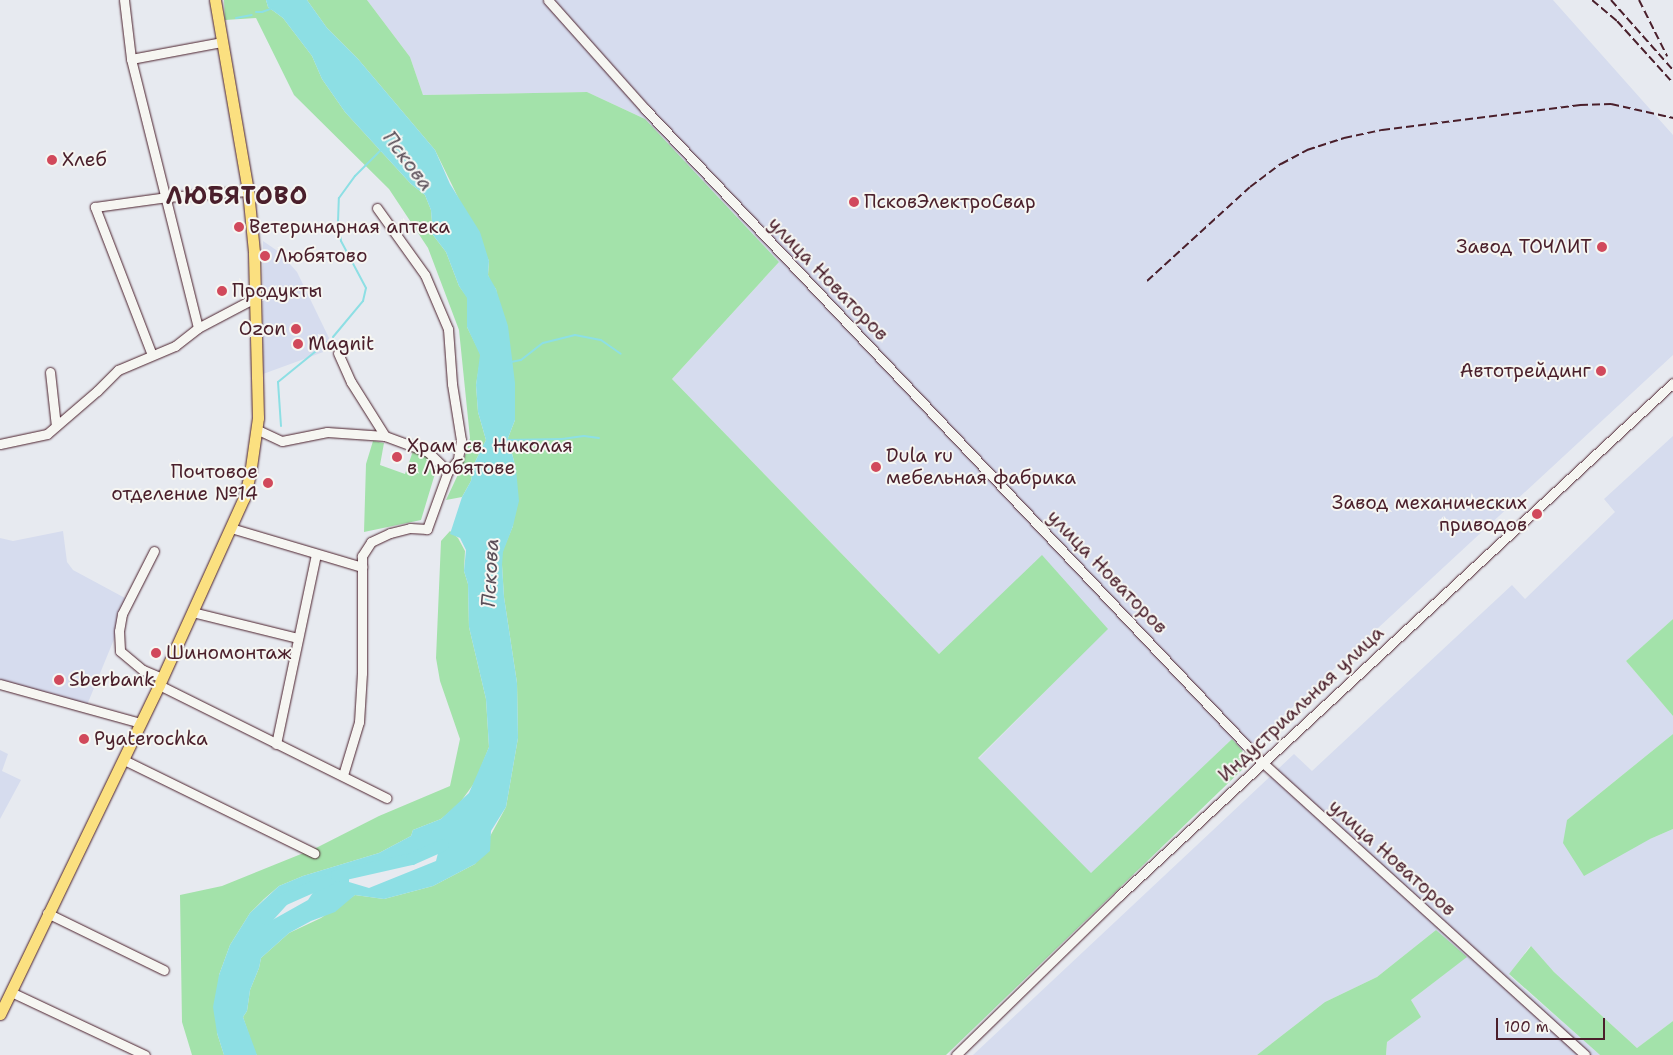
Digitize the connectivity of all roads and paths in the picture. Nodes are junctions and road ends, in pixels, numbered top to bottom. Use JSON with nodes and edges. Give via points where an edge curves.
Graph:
{"nodes":[{"id":1,"x":124,"y":0,"type":"edge"},
{"id":2,"x":215,"y":0,"type":"edge"},
{"id":3,"x":548,"y":0,"type":"edge"},
{"id":4,"x":222,"y":42,"type":"junction"},
{"id":5,"x":131,"y":59,"type":"junction"},
{"id":6,"x":248,"y":191,"type":"junction"},
{"id":7,"x":167,"y":197,"type":"junction"},
{"id":8,"x":377,"y":208,"type":"dead end"},
{"id":9,"x":255,"y":298,"type":"junction"},
{"id":10,"x":198,"y":328,"type":"junction"},
{"id":11,"x":338,"y":353,"type":"dead end"},
{"id":12,"x":152,"y":355,"type":"junction"},
{"id":13,"x":50,"y":372,"type":"dead end"},
{"id":14,"x":1673,"y":382,"type":"edge"},
{"id":15,"x":56,"y":426,"type":"junction"},
{"id":16,"x":258,"y":430,"type":"junction"},
{"id":17,"x":385,"y":436,"type":"junction"},
{"id":18,"x":0,"y":444,"type":"edge"},
{"id":19,"x":448,"y":471,"type":"junction"},
{"id":20,"x":231,"y":528,"type":"junction"},
{"id":21,"x":154,"y":551,"type":"dead end"},
{"id":22,"x":316,"y":554,"type":"junction"},
{"id":23,"x":362,"y":567,"type":"junction"},
{"id":24,"x":192,"y":612,"type":"junction"},
{"id":25,"x":298,"y":638,"type":"junction"},
{"id":26,"x":160,"y":682,"type":"junction"},
{"id":27,"x":0,"y":684,"type":"edge"},
{"id":28,"x":141,"y":723,"type":"junction"},
{"id":29,"x":276,"y":744,"type":"junction"},
{"id":30,"x":124,"y":760,"type":"junction"},
{"id":31,"x":1262,"y":762,"type":"junction"},
{"id":32,"x":343,"y":775,"type":"junction"},
{"id":33,"x":387,"y":798,"type":"dead end"},
{"id":34,"x":314,"y":853,"type":"dead end"},
{"id":35,"x":47,"y":914,"type":"junction"},
{"id":36,"x":164,"y":970,"type":"dead end"},
{"id":37,"x":11,"y":992,"type":"junction"},
{"id":38,"x":0,"y":1014,"type":"edge"},
{"id":39,"x":145,"y":1055,"type":"edge"},
{"id":40,"x":956,"y":1055,"type":"edge"},
{"id":41,"x":1586,"y":1055,"type":"edge"}],
"edges":[{"from":1,"to":5,"type":"street"},
{"from":2,"to":4,"type":"main road"},
{"from":3,"to":31,"type":"street","name":"улица Новаторов","via":[[645,109]]},
{"from":4,"to":5,"type":"street"},
{"from":4,"to":6,"type":"main road"},
{"from":5,"to":7,"type":"street"},
{"from":6,"to":7,"type":"street"},
{"from":6,"to":9,"type":"main road"},
{"from":7,"to":10,"type":"street"},
{"from":7,"to":12,"type":"street","via":[[95,207]]},
{"from":8,"to":19,"type":"street","via":[[426,276],[448,329],[461,440],[458,460]]},
{"from":9,"to":10,"type":"street"},
{"from":9,"to":16,"type":"main road"},
{"from":10,"to":12,"type":"street","via":[[175,346]]},
{"from":11,"to":17,"type":"street","via":[[351,382]]},
{"from":12,"to":15,"type":"street","via":[[118,370]]},
{"from":13,"to":15,"type":"street"},
{"from":14,"to":31,"type":"street","name":"Индустриальная улица"},
{"from":15,"to":18,"type":"street","via":[[47,434]]},
{"from":16,"to":17,"type":"street","via":[[282,441],[327,432]]},
{"from":16,"to":20,"type":"main road","via":[[244,498]]},
{"from":17,"to":19,"type":"street","via":[[428,452]]},
{"from":19,"to":23,"type":"street","via":[[427,529],[410,528],[376,539],[362,556]]},
{"from":20,"to":22,"type":"street"},
{"from":20,"to":24,"type":"main road"},
{"from":21,"to":26,"type":"street","via":[[122,614],[119,631],[120,651]]},
{"from":22,"to":23,"type":"street"},
{"from":22,"to":25,"type":"street"},
{"from":23,"to":32,"type":"street","via":[[359,722]]},
{"from":24,"to":25,"type":"street"},
{"from":24,"to":26,"type":"main road"},
{"from":25,"to":29,"type":"street"},
{"from":26,"to":28,"type":"main road"},
{"from":26,"to":29,"type":"street"},
{"from":27,"to":28,"type":"street"},
{"from":28,"to":30,"type":"main road"},
{"from":29,"to":32,"type":"street"},
{"from":30,"to":34,"type":"street"},
{"from":30,"to":35,"type":"main road"},
{"from":31,"to":40,"type":"street","name":"Индустриальная улица"},
{"from":31,"to":41,"type":"street","name":"улица Новаторов"},
{"from":32,"to":33,"type":"street"},
{"from":35,"to":36,"type":"street"},
{"from":35,"to":37,"type":"main road"},
{"from":37,"to":38,"type":"main road"},
{"from":37,"to":39,"type":"street"}]}
